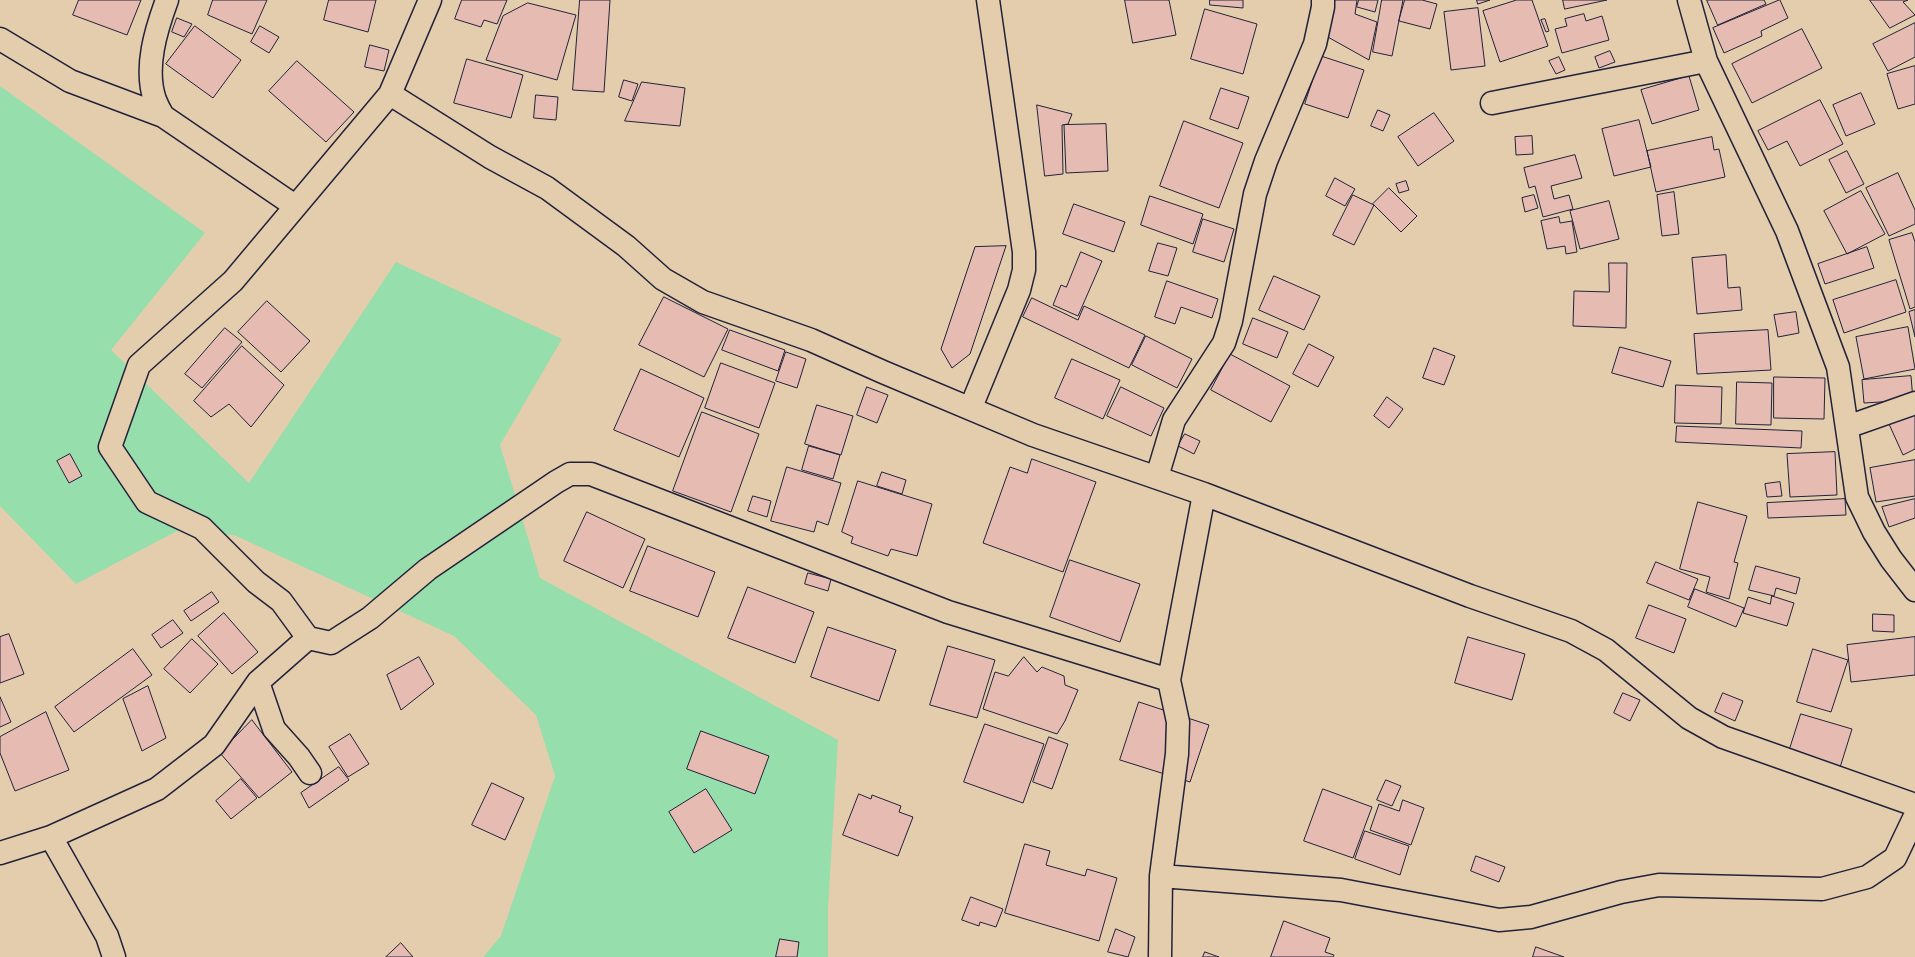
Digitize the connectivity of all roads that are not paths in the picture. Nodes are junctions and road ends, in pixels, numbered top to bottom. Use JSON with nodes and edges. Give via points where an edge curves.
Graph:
{"nodes":[{"id":1,"x":167,"y":0,"type":"edge"},
{"id":2,"x":430,"y":0,"type":"edge"},
{"id":3,"x":988,"y":0,"type":"edge"},
{"id":4,"x":1323,"y":0,"type":"edge"},
{"id":5,"x":1689,"y":0,"type":"edge"},
{"id":6,"x":0,"y":39,"type":"edge"},
{"id":7,"x":1706,"y":62,"type":"junction"},
{"id":8,"x":390,"y":94,"type":"junction"},
{"id":9,"x":1492,"y":103,"type":"dead end"},
{"id":10,"x":163,"y":116,"type":"junction"},
{"id":11,"x":295,"y":206,"type":"junction"},
{"id":12,"x":1915,"y":404,"type":"edge"},
{"id":13,"x":971,"y":407,"type":"junction"},
{"id":14,"x":1847,"y":427,"type":"junction"},
{"id":15,"x":1157,"y":477,"type":"junction"},
{"id":16,"x":1204,"y":494,"type":"junction"},
{"id":17,"x":1915,"y":590,"type":"edge"},
{"id":18,"x":308,"y":638,"type":"junction"},
{"id":19,"x":1169,"y":680,"type":"junction"},
{"id":20,"x":258,"y":682,"type":"junction"},
{"id":21,"x":310,"y":773,"type":"dead end"},
{"id":22,"x":1915,"y":805,"type":"edge"},
{"id":23,"x":1915,"y":816,"type":"edge"},
{"id":24,"x":51,"y":837,"type":"junction"},
{"id":25,"x":0,"y":853,"type":"edge"},
{"id":26,"x":1161,"y":876,"type":"junction"},
{"id":27,"x":114,"y":957,"type":"edge"},
{"id":28,"x":1160,"y":957,"type":"edge"}],
"edges":[{"from":1,"to":10,"type":"street","via":[[160,21],[150,77],[155,100]]},
{"from":2,"to":8,"type":"street"},
{"from":3,"to":13,"type":"street","via":[[1024,252],[1024,270],[1019,290]]},
{"from":4,"to":15,"type":"street","via":[[1315,44],[1266,161],[1255,194],[1232,321],[1224,343],[1174,420]]},
{"from":5,"to":7,"type":"street"},
{"from":6,"to":10,"type":"street","via":[[70,81]]},
{"from":7,"to":9,"type":"street"},
{"from":7,"to":14,"type":"street","via":[[1787,231],[1838,367]]},
{"from":8,"to":11,"type":"street"},
{"from":8,"to":13,"type":"street","via":[[490,157],[547,188],[626,246],[663,279],[703,302],[811,340]]},
{"from":10,"to":11,"type":"street"},
{"from":11,"to":18,"type":"street","via":[[233,281],[139,366],[110,448],[148,502],[202,528],[256,582],[281,602]]},
{"from":12,"to":14,"type":"street"},
{"from":13,"to":15,"type":"street","via":[[1033,435]]},
{"from":14,"to":17,"type":"street","via":[[1857,497],[1891,560]]},
{"from":15,"to":16,"type":"street"},
{"from":16,"to":19,"type":"street"},
{"from":16,"to":22,"type":"street","via":[[1470,596],[1571,631],[1606,650],[1689,718],[1723,737]]},
{"from":18,"to":19,"type":"street","via":[[331,643],[370,618],[428,569],[556,482],[570,474],[591,474],[948,612]]},
{"from":18,"to":20,"type":"street"},
{"from":19,"to":26,"type":"street","via":[[1178,722],[1177,754]]},
{"from":20,"to":21,"type":"street","via":[[274,728]]},
{"from":20,"to":24,"type":"street","via":[[214,745],[157,789]]},
{"from":23,"to":26,"type":"street","via":[[1896,858],[1867,877],[1822,889],[1659,885],[1620,892],[1531,917],[1499,920],[1341,890]]},
{"from":24,"to":25,"type":"street"},
{"from":24,"to":27,"type":"street","via":[[107,936]]},
{"from":26,"to":28,"type":"street"}]}
